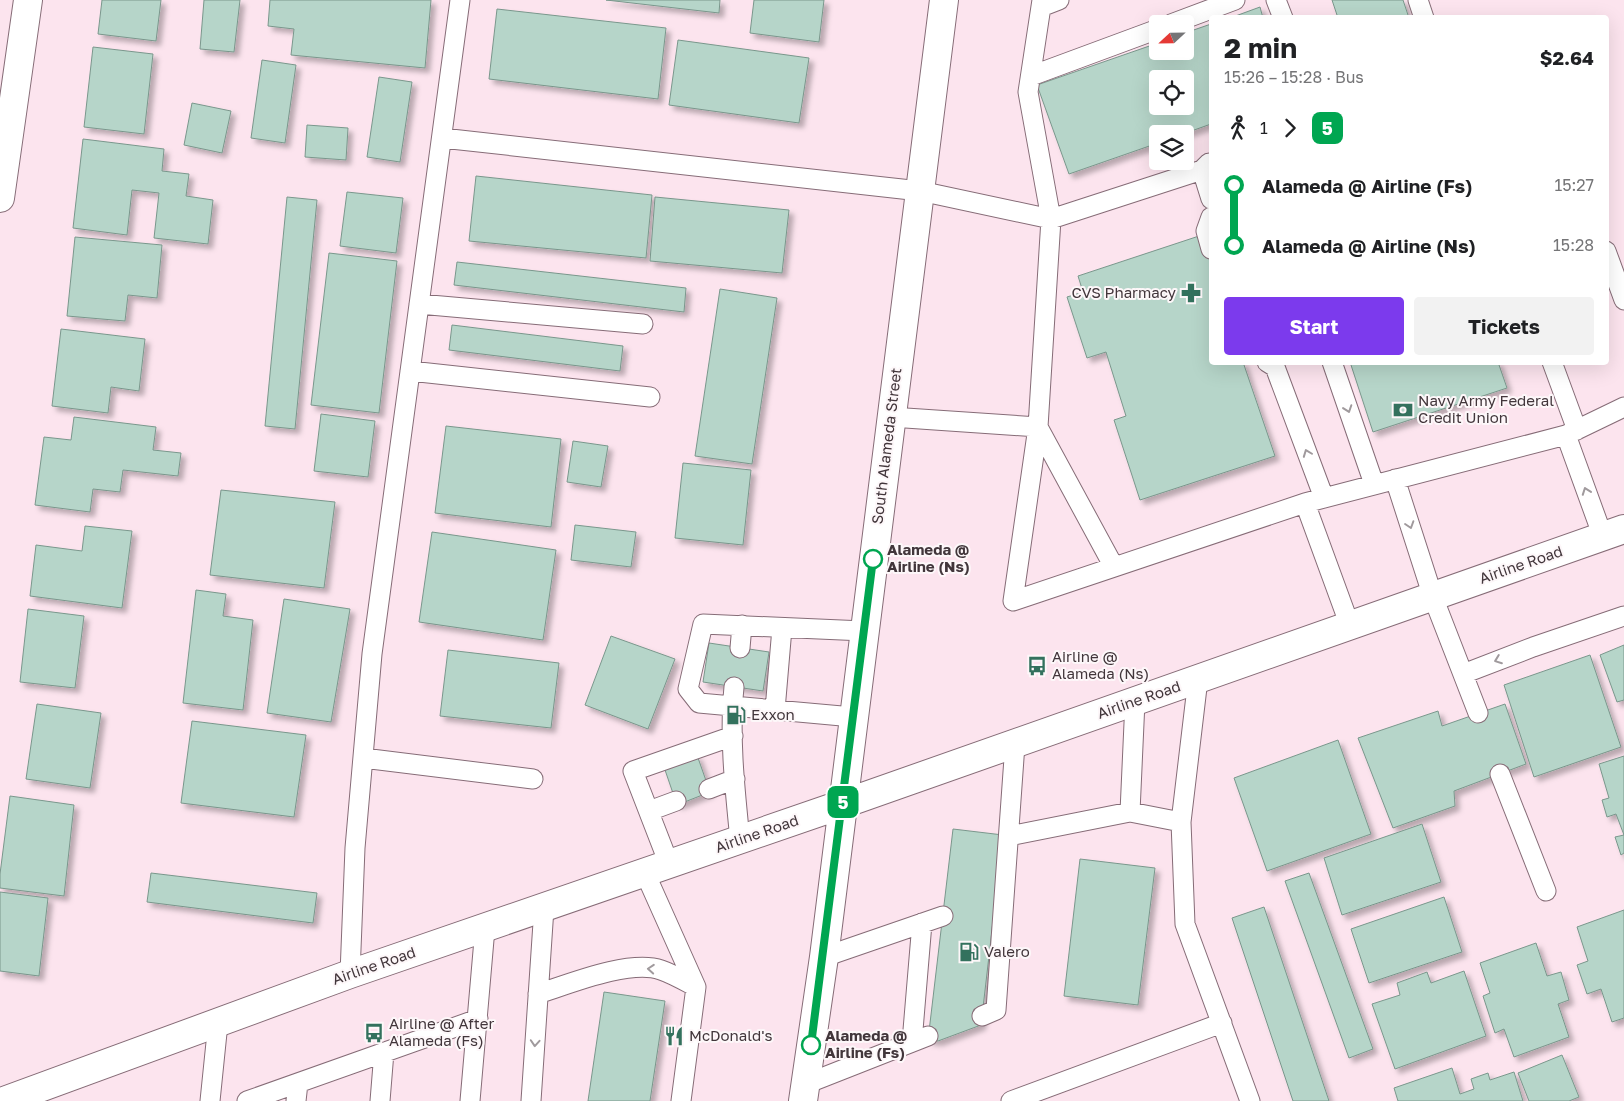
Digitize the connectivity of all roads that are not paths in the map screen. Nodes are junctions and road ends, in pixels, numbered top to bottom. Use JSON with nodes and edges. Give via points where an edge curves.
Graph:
{"nodes":[{"id":1,"x":28,"y":0,"type":"edge"},
{"id":2,"x":460,"y":0,"type":"edge"},
{"id":3,"x":944,"y":0,"type":"edge"},
{"id":4,"x":1059,"y":0,"type":"edge"},
{"id":5,"x":1235,"y":0,"type":"edge"},
{"id":6,"x":1276,"y":0,"type":"edge"},
{"id":7,"x":1418,"y":0,"type":"edge"},
{"id":8,"x":1041,"y":3,"type":"edge"},
{"id":9,"x":1194,"y":15,"type":"edge"},
{"id":10,"x":1282,"y":15,"type":"edge"},
{"id":11,"x":1423,"y":15,"type":"edge"},
{"id":12,"x":1149,"y":32,"type":"edge"},
{"id":13,"x":1031,"y":76,"type":"junction"},
{"id":14,"x":442,"y":138,"type":"junction"},
{"id":15,"x":1208,"y":167,"type":"edge"},
{"id":16,"x":920,"y":191,"type":"junction"},
{"id":17,"x":0,"y":198,"type":"edge"},
{"id":18,"x":1051,"y":219,"type":"junction"},
{"id":19,"x":1209,"y":223,"type":"edge"},
{"id":20,"x":1209,"y":242,"type":"edge"},
{"id":21,"x":1609,"y":260,"type":"edge"},
{"id":22,"x":1624,"y":300,"type":"edge"},
{"id":23,"x":419,"y":304,"type":"junction"},
{"id":24,"x":643,"y":324,"type":"dead end"},
{"id":25,"x":1273,"y":365,"type":"edge"},
{"id":26,"x":1333,"y":365,"type":"edge"},
{"id":27,"x":1553,"y":365,"type":"edge"},
{"id":28,"x":410,"y":371,"type":"junction"},
{"id":29,"x":650,"y":397,"type":"dead end"},
{"id":30,"x":1624,"y":407,"type":"edge"},
{"id":31,"x":891,"y":417,"type":"junction"},
{"id":32,"x":1038,"y":427,"type":"junction"},
{"id":33,"x":1572,"y":432,"type":"junction"},
{"id":34,"x":1395,"y":479,"type":"junction"},
{"id":35,"x":1374,"y":484,"type":"junction"},
{"id":36,"x":1324,"y":498,"type":"junction"},
{"id":37,"x":1305,"y":503,"type":"junction"},
{"id":38,"x":1613,"y":533,"type":"edge"},
{"id":39,"x":1114,"y":567,"type":"junction"},
{"id":40,"x":1433,"y":596,"type":"junction"},
{"id":41,"x":1624,"y":616,"type":"edge"},
{"id":42,"x":742,"y":626,"type":"junction"},
{"id":43,"x":1350,"y":626,"type":"junction"},
{"id":44,"x":782,"y":628,"type":"junction"},
{"id":45,"x":864,"y":631,"type":"junction"},
{"id":46,"x":740,"y":648,"type":"dead end"},
{"id":47,"x":1463,"y":674,"type":"junction"},
{"id":48,"x":1198,"y":679,"type":"junction"},
{"id":49,"x":734,"y":687,"type":"dead end"},
{"id":50,"x":1135,"y":701,"type":"junction"},
{"id":51,"x":732,"y":706,"type":"junction"},
{"id":52,"x":775,"y":710,"type":"junction"},
{"id":53,"x":1478,"y":713,"type":"dead end"},
{"id":54,"x":854,"y":718,"type":"junction"},
{"id":55,"x":733,"y":736,"type":"junction"},
{"id":56,"x":1015,"y":744,"type":"junction"},
{"id":57,"x":363,"y":758,"type":"junction"},
{"id":58,"x":1500,"y":774,"type":"dead end"},
{"id":59,"x":533,"y":779,"type":"dead end"},
{"id":60,"x":734,"y":780,"type":"junction"},
{"id":61,"x":709,"y":789,"type":"dead end"},
{"id":62,"x":676,"y":801,"type":"dead end"},
{"id":63,"x":843,"y":804,"type":"junction"},
{"id":64,"x":649,"y":812,"type":"junction"},
{"id":65,"x":1130,"y":812,"type":"junction"},
{"id":66,"x":1181,"y":822,"type":"junction"},
{"id":67,"x":1009,"y":836,"type":"junction"},
{"id":68,"x":740,"y":840,"type":"junction"},
{"id":69,"x":657,"y":869,"type":"junction"},
{"id":70,"x":1546,"y":891,"type":"dead end"},
{"id":71,"x":544,"y":908,"type":"junction"},
{"id":72,"x":943,"y":916,"type":"dead end"},
{"id":73,"x":922,"y":923,"type":"junction"},
{"id":74,"x":486,"y":928,"type":"junction"},
{"id":75,"x":824,"y":957,"type":"junction"},
{"id":76,"x":350,"y":974,"type":"junction"},
{"id":77,"x":696,"y":987,"type":"junction"},
{"id":78,"x":538,"y":994,"type":"junction"},
{"id":79,"x":982,"y":1016,"type":"dead end"},
{"id":80,"x":478,"y":1019,"type":"junction"},
{"id":81,"x":218,"y":1023,"type":"junction"},
{"id":82,"x":1222,"y":1023,"type":"junction"},
{"id":83,"x":384,"y":1052,"type":"junction"},
{"id":84,"x":297,"y":1092,"type":"edge"},
{"id":85,"x":804,"y":1092,"type":"edge"},
{"id":86,"x":4,"y":1101,"type":"edge"},
{"id":87,"x":210,"y":1101,"type":"edge"},
{"id":88,"x":247,"y":1101,"type":"edge"},
{"id":89,"x":380,"y":1101,"type":"edge"},
{"id":90,"x":470,"y":1101,"type":"edge"},
{"id":91,"x":531,"y":1101,"type":"edge"},
{"id":92,"x":681,"y":1101,"type":"edge"},
{"id":93,"x":1011,"y":1101,"type":"edge"},
{"id":94,"x":1250,"y":1101,"type":"edge"}],
"edges":[{"from":1,"to":17,"type":"main road"},
{"from":2,"to":14,"type":"lane"},
{"from":3,"to":16,"type":"main road","name":"South Alameda Street"},
{"from":4,"to":8,"type":"lane"},
{"from":5,"to":9,"type":"lane"},
{"from":6,"to":10,"type":"lane"},
{"from":7,"to":11,"type":"lane"},
{"from":8,"to":13,"type":"lane"},
{"from":12,"to":13,"type":"lane"},
{"from":13,"to":18,"type":"lane","via":[[1028,92]]},
{"from":14,"to":16,"type":"lane"},
{"from":14,"to":23,"type":"lane"},
{"from":15,"to":18,"type":"lane"},
{"from":16,"to":18,"type":"lane"},
{"from":16,"to":31,"type":"main road","name":"South Alameda Street"},
{"from":18,"to":32,"type":"lane"},
{"from":19,"to":20,"type":"lane","via":[[1206,231]]},
{"from":21,"to":22,"type":"lane"},
{"from":23,"to":24,"type":"lane"},
{"from":23,"to":28,"type":"lane"},
{"from":36,"to":25,"type":"lane","one_way":true},
{"from":26,"to":35,"type":"lane","one_way":true},
{"from":27,"to":33,"type":"lane"},
{"from":28,"to":29,"type":"lane"},
{"from":28,"to":57,"type":"lane","via":[[372,654]]},
{"from":30,"to":33,"type":"lane"},
{"from":31,"to":32,"type":"lane"},
{"from":31,"to":45,"type":"main road","name":"South Alameda Street"},
{"from":32,"to":39,"type":"lane"},
{"from":32,"to":39,"type":"lane","via":[[1012,601]]},
{"from":33,"to":34,"type":"lane"},
{"from":38,"to":33,"type":"lane","one_way":true},
{"from":34,"to":35,"type":"lane"},
{"from":34,"to":40,"type":"lane","one_way":true},
{"from":35,"to":36,"type":"lane"},
{"from":36,"to":37,"type":"lane"},
{"from":37,"to":39,"type":"lane"},
{"from":37,"to":43,"type":"lane"},
{"from":38,"to":40,"type":"main road","name":"Airline Road"},
{"from":40,"to":43,"type":"main road","name":"Airline Road"},
{"from":40,"to":47,"type":"lane"},
{"from":41,"to":47,"type":"lane","one_way":true},
{"from":42,"to":44,"type":"lane"},
{"from":42,"to":46,"type":"lane"},
{"from":42,"to":51,"type":"lane","via":[[702,624],[688,689],[699,703]]},
{"from":43,"to":48,"type":"main road","name":"Airline Road"},
{"from":44,"to":45,"type":"lane"},
{"from":44,"to":52,"type":"lane"},
{"from":45,"to":54,"type":"main road","name":"South Alameda Street"},
{"from":47,"to":53,"type":"lane"},
{"from":48,"to":50,"type":"main road","name":"Airline Road"},
{"from":48,"to":66,"type":"lane"},
{"from":49,"to":51,"type":"lane"},
{"from":50,"to":56,"type":"main road","name":"Airline Road"},
{"from":50,"to":65,"type":"lane"},
{"from":51,"to":52,"type":"lane"},
{"from":51,"to":55,"type":"lane"},
{"from":52,"to":54,"type":"lane"},
{"from":54,"to":63,"type":"main road","name":"South Alameda Street"},
{"from":55,"to":60,"type":"lane"},
{"from":55,"to":64,"type":"lane","via":[[633,770]]},
{"from":56,"to":63,"type":"main road","name":"Airline Road"},
{"from":56,"to":67,"type":"lane"},
{"from":57,"to":59,"type":"lane"},
{"from":57,"to":76,"type":"lane","via":[[355,848]]},
{"from":58,"to":70,"type":"lane"},
{"from":60,"to":61,"type":"lane"},
{"from":60,"to":68,"type":"lane"},
{"from":62,"to":64,"type":"lane"},
{"from":63,"to":68,"type":"main road","name":"Airline Road"},
{"from":63,"to":75,"type":"main road","name":"South Alameda Street"},
{"from":64,"to":69,"type":"lane"},
{"from":65,"to":66,"type":"lane"},
{"from":65,"to":67,"type":"lane"},
{"from":66,"to":82,"type":"lane","via":[[1185,924]]},
{"from":67,"to":79,"type":"lane","via":[[1000,896],[996,1010]]},
{"from":68,"to":69,"type":"main road","name":"Airline Road"},
{"from":69,"to":71,"type":"main road","name":"Airline Road"},
{"from":69,"to":77,"type":"lane"},
{"from":71,"to":74,"type":"main road","name":"Airline Road"},
{"from":71,"to":78,"type":"lane"},
{"from":72,"to":73,"type":"lane"},
{"from":73,"to":75,"type":"lane"},
{"from":73,"to":85,"type":"lane","via":[[920,1039]]},
{"from":74,"to":76,"type":"main road","name":"Airline Road"},
{"from":74,"to":80,"type":"lane"},
{"from":75,"to":85,"type":"main road","name":"South Alameda Street"},
{"from":76,"to":81,"type":"main road","name":"Airline Road"},
{"from":77,"to":78,"type":"lane","one_way":true,"via":[[660,969],[633,968],[604,973]]},
{"from":77,"to":92,"type":"lane"},
{"from":78,"to":91,"type":"lane","one_way":true},
{"from":80,"to":83,"type":"lane"},
{"from":80,"to":90,"type":"lane"},
{"from":81,"to":86,"type":"main road","name":"Airline Road"},
{"from":81,"to":87,"type":"lane"},
{"from":82,"to":93,"type":"lane"},
{"from":82,"to":94,"type":"lane"},
{"from":83,"to":84,"type":"lane"},
{"from":83,"to":89,"type":"lane"},
{"from":84,"to":88,"type":"lane"}]}
